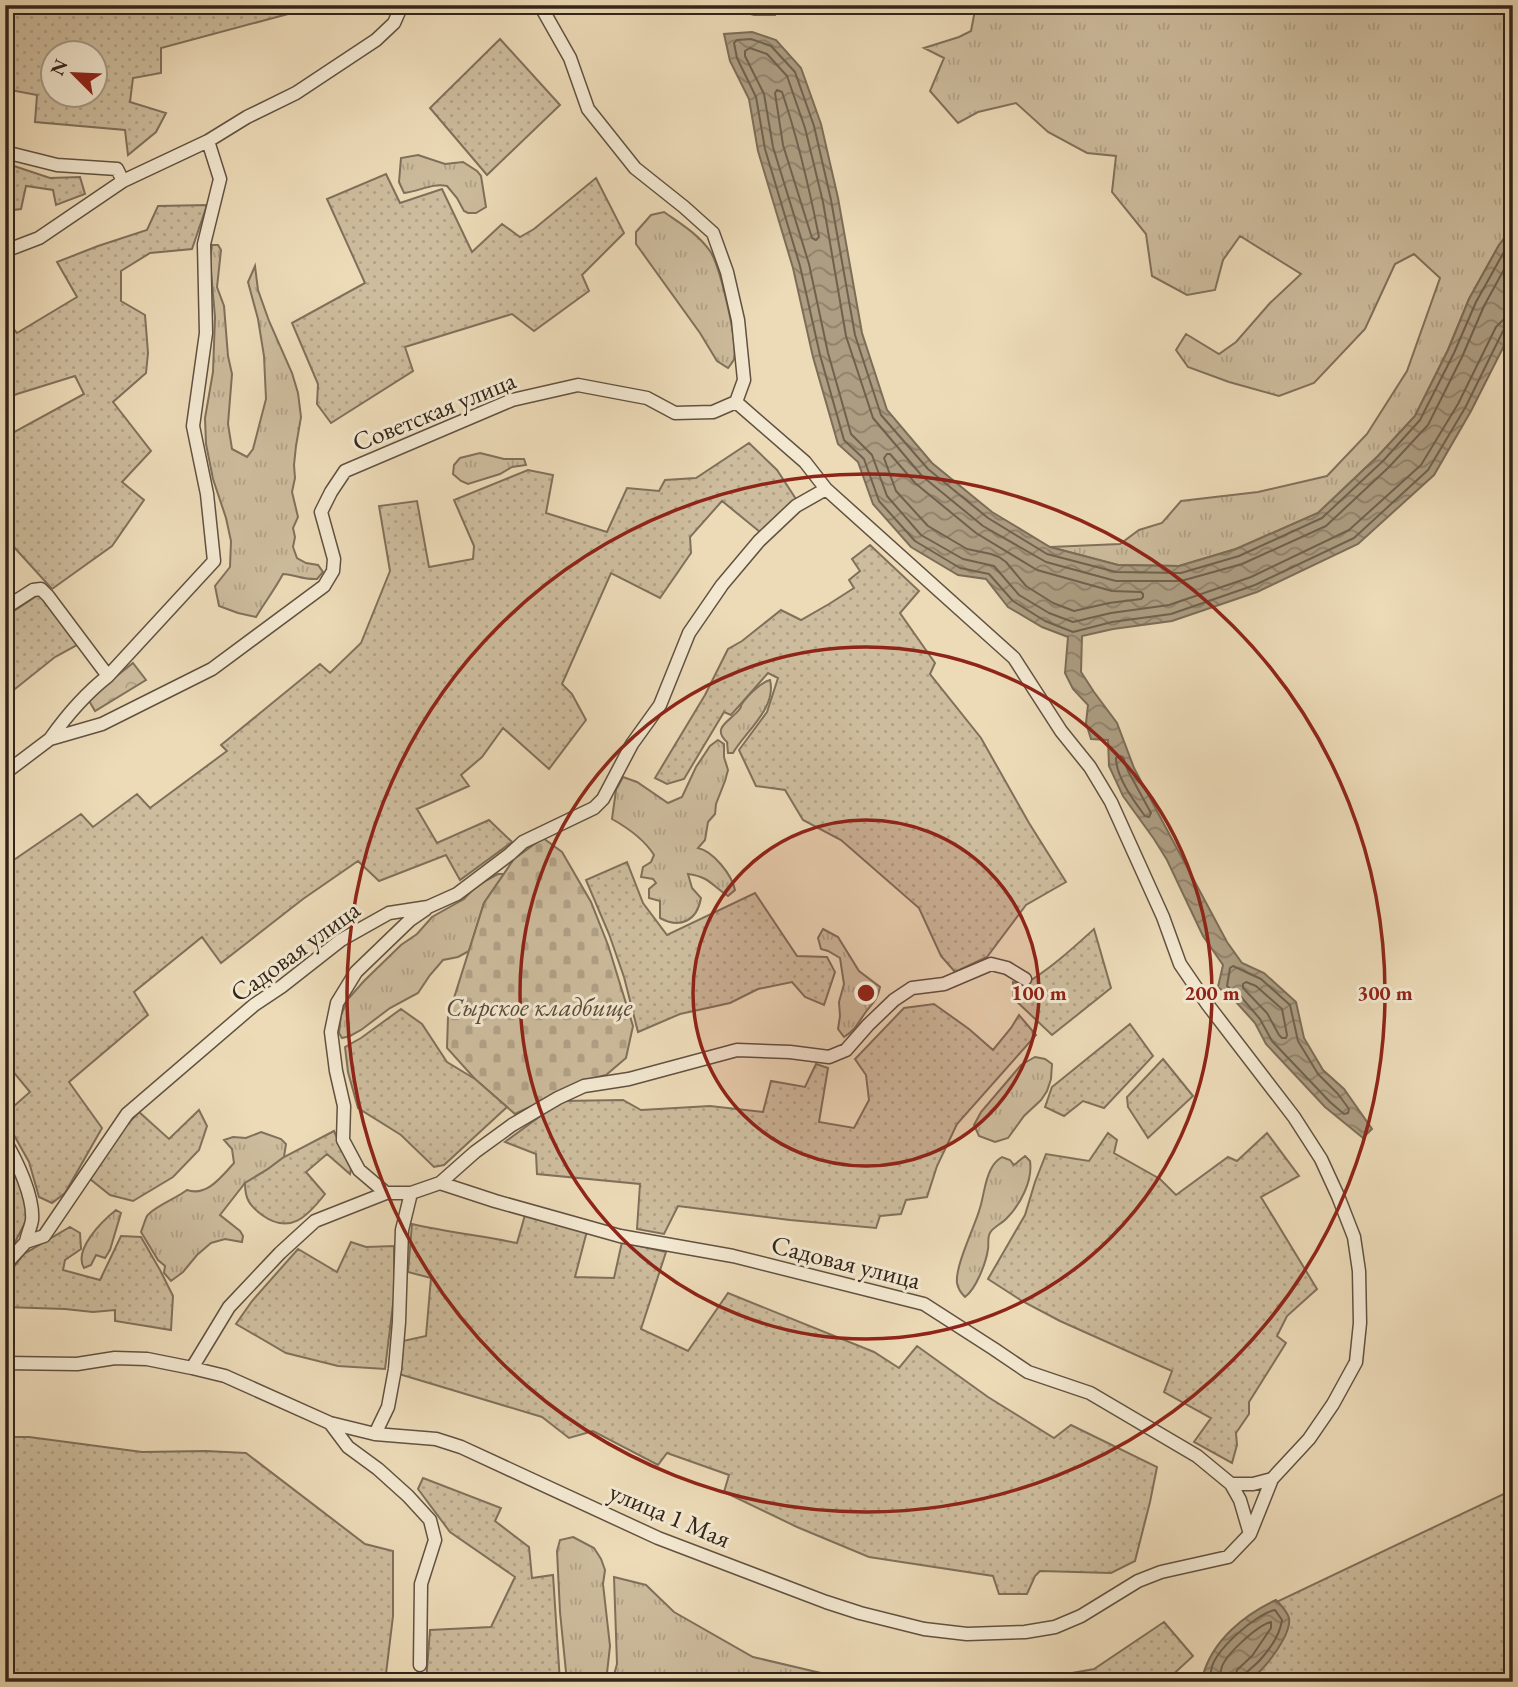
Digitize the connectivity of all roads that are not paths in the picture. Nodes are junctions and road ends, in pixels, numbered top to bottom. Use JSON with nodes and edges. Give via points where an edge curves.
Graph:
{"nodes":[{"id":1,"x":402,"y":5,"type":"edge"},
{"id":2,"x":540,"y":5,"type":"edge"},
{"id":3,"x":208,"y":141,"type":"junction"},
{"id":4,"x":5,"y":152,"type":"edge"},
{"id":5,"x":123,"y":181,"type":"junction"},
{"id":6,"x":5,"y":251,"type":"edge"},
{"id":7,"x":736,"y":402,"type":"junction"},
{"id":8,"x":826,"y":488,"type":"junction"},
{"id":9,"x":5,"y":608,"type":"edge"},
{"id":10,"x":108,"y":676,"type":"junction"},
{"id":11,"x":50,"y":739,"type":"junction"},
{"id":12,"x":5,"y":773,"type":"edge"},
{"id":13,"x":428,"y":907,"type":"junction"},
{"id":14,"x":1025,"y":979,"type":"dead end"},
{"id":15,"x":5,"y":1141,"type":"edge"},
{"id":16,"x":440,"y":1183,"type":"junction"},
{"id":17,"x":386,"y":1194,"type":"junction"},
{"id":18,"x":411,"y":1194,"type":"junction"},
{"id":19,"x":26,"y":1242,"type":"junction"},
{"id":20,"x":5,"y":1265,"type":"edge"},
{"id":21,"x":5,"y":1363,"type":"edge"},
{"id":22,"x":192,"y":1367,"type":"junction"},
{"id":23,"x":330,"y":1423,"type":"junction"},
{"id":24,"x":375,"y":1434,"type":"junction"},
{"id":25,"x":1272,"y":1479,"type":"junction"},
{"id":26,"x":1231,"y":1484,"type":"junction"},
{"id":27,"x":1250,"y":1534,"type":"junction"},
{"id":28,"x":420,"y":1665,"type":"dead end"}],
"edges":[{"from":1,"to":3,"type":"street","via":[[394,23],[376,40],[296,93]]},
{"from":2,"to":7,"type":"street","via":[[570,58],[589,109],[635,168],[713,233],[738,320],[744,380]]},
{"from":3,"to":5,"type":"street"},
{"from":3,"to":10,"type":"street","via":[[220,179],[204,244],[206,333],[193,426],[214,561]]},
{"from":4,"to":5,"type":"street","via":[[57,165],[117,169]]},
{"from":5,"to":6,"type":"street","via":[[39,238]]},
{"from":7,"to":8,"type":"street","via":[[805,462]]},
{"from":7,"to":11,"type":"street","name":"Советская улица","via":[[713,412],[675,414],[647,398],[578,385],[512,400],[345,471],[321,512],[334,559],[324,586],[212,668],[103,724]]},
{"from":8,"to":13,"type":"street","name":"Садовая улица","via":[[796,506],[722,585],[690,633],[660,705],[632,744],[603,799],[594,808],[523,842],[457,894]]},
{"from":8,"to":25,"type":"street","via":[[1014,658],[1111,802],[1180,964],[1294,1117],[1338,1196],[1354,1237],[1359,1271],[1356,1362],[1309,1439]]},
{"from":9,"to":10,"type":"street","via":[[41,589]]},
{"from":10,"to":11,"type":"street","via":[[67,715]]},
{"from":11,"to":12,"type":"street","name":"Советская улица"},
{"from":13,"to":17,"type":"street","via":[[356,972],[337,1003],[331,1032],[344,1106],[343,1140],[359,1170]]},
{"from":13,"to":19,"type":"street","name":"Садовая улица","via":[[389,914],[341,940],[254,1005],[127,1114],[44,1236]]},
{"from":14,"to":16,"type":"street","via":[[991,964],[944,984],[912,988],[894,1000],[846,1050],[829,1057],[737,1050],[584,1086],[512,1125]]},
{"from":15,"to":19,"type":"street","via":[[27,1188],[32,1219]]},
{"from":16,"to":18,"type":"street"},
{"from":16,"to":26,"type":"street","name":"Садовая улица","via":[[620,1236],[733,1256],[923,1304],[1028,1372],[1090,1392],[1197,1456]]},
{"from":17,"to":18,"type":"street"},
{"from":17,"to":22,"type":"street","via":[[315,1221],[229,1307]]},
{"from":18,"to":24,"type":"street","via":[[402,1230],[395,1369],[388,1407]]},
{"from":19,"to":20,"type":"street","name":"Садовая улица"},
{"from":21,"to":22,"type":"street","name":"улица 1 Мая","via":[[77,1364],[115,1358]]},
{"from":22,"to":23,"type":"street","name":"улица 1 Мая","via":[[225,1376]]},
{"from":23,"to":24,"type":"street","name":"улица 1 Мая"},
{"from":23,"to":28,"type":"street","via":[[348,1447],[379,1469],[430,1520],[435,1540],[421,1584]]},
{"from":24,"to":27,"type":"street","name":"улица 1 Мая","via":[[436,1439],[461,1447],[658,1538],[827,1602],[924,1629],[967,1634],[1055,1627],[1138,1581],[1228,1557]]},
{"from":25,"to":26,"type":"street"},
{"from":25,"to":27,"type":"street","name":"улица 1 Мая"},
{"from":26,"to":27,"type":"street","name":"Садовая улица"}]}
